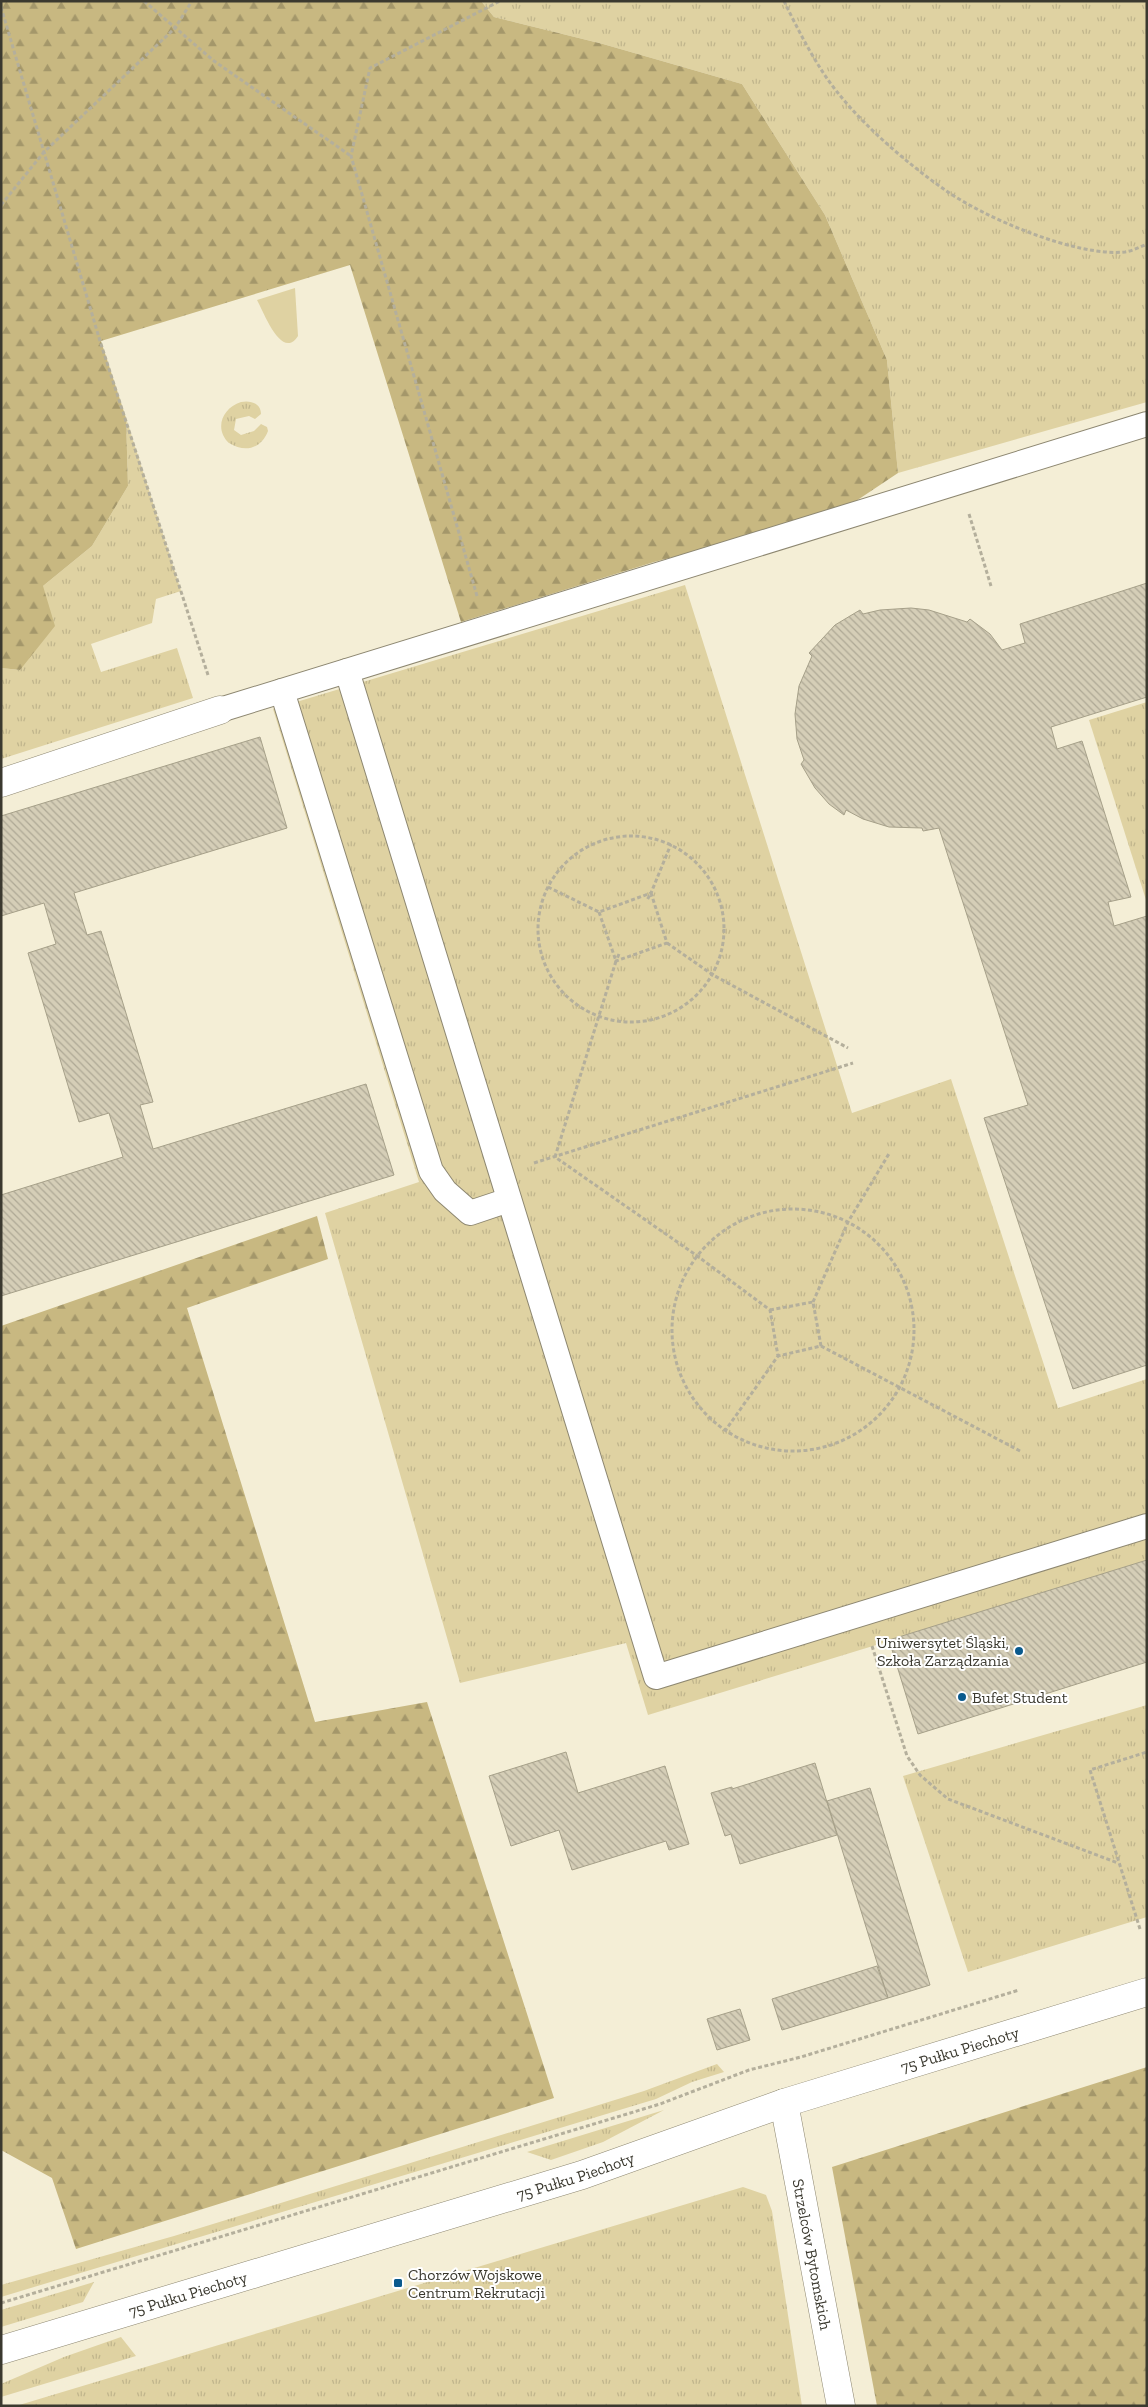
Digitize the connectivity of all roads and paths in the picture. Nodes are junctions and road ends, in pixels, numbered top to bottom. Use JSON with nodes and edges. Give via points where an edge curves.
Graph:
{"nodes":[{"id":1,"x":144,"y":1,"type":"edge"},
{"id":2,"x":192,"y":1,"type":"edge"},
{"id":3,"x":500,"y":1,"type":"edge"},
{"id":4,"x":784,"y":1,"type":"edge"},
{"id":5,"x":1,"y":7,"type":"edge"},
{"id":6,"x":174,"y":28,"type":"junction"},
{"id":7,"x":44,"y":152,"type":"junction"},
{"id":8,"x":351,"y":156,"type":"junction"},
{"id":9,"x":1,"y":205,"type":"edge"},
{"id":10,"x":1147,"y":244,"type":"edge"},
{"id":11,"x":1147,"y":424,"type":"edge"},
{"id":12,"x":978,"y":543,"type":"dead end"},
{"id":13,"x":991,"y":586,"type":"dead end"},
{"id":14,"x":486,"y":628,"type":"junction"},
{"id":15,"x":347,"y":670,"type":"junction"},
{"id":16,"x":282,"y":691,"type":"junction"},
{"id":17,"x":220,"y":710,"type":"junction"},
{"id":18,"x":1,"y":783,"type":"edge"},
{"id":19,"x":672,"y":844,"type":"junction"},
{"id":20,"x":548,"y":887,"type":"junction"},
{"id":21,"x":651,"y":893,"type":"junction"},
{"id":22,"x":647,"y":900,"type":"dead end"},
{"id":23,"x":599,"y":912,"type":"junction"},
{"id":24,"x":667,"y":943,"type":"junction"},
{"id":25,"x":619,"y":954,"type":"dead end"},
{"id":26,"x":616,"y":961,"type":"junction"},
{"id":27,"x":713,"y":975,"type":"junction"},
{"id":28,"x":597,"y":1017,"type":"junction"},
{"id":29,"x":848,"y":1048,"type":"dead end"},
{"id":30,"x":853,"y":1063,"type":"dead end"},
{"id":31,"x":890,"y":1152,"type":"dead end"},
{"id":32,"x":555,"y":1157,"type":"junction"},
{"id":33,"x":502,"y":1174,"type":"junction"},
{"id":34,"x":509,"y":1200,"type":"junction"},
{"id":35,"x":848,"y":1222,"type":"junction"},
{"id":36,"x":696,"y":1256,"type":"junction"},
{"id":37,"x":813,"y":1302,"type":"junction"},
{"id":38,"x":770,"y":1310,"type":"junction"},
{"id":39,"x":821,"y":1346,"type":"junction"},
{"id":40,"x":778,"y":1356,"type":"junction"},
{"id":41,"x":900,"y":1387,"type":"junction"},
{"id":42,"x":725,"y":1432,"type":"junction"},
{"id":43,"x":1022,"y":1452,"type":"dead end"},
{"id":44,"x":1147,"y":1526,"type":"edge"},
{"id":45,"x":861,"y":1614,"type":"junction"},
{"id":46,"x":1147,"y":1752,"type":"edge"},
{"id":47,"x":1118,"y":1863,"type":"junction"},
{"id":48,"x":1140,"y":1929,"type":"dead end"},
{"id":49,"x":1023,"y":1989,"type":"dead end"},
{"id":50,"x":1147,"y":1992,"type":"edge"},
{"id":51,"x":784,"y":2103,"type":"junction"},
{"id":52,"x":1,"y":2303,"type":"edge"},
{"id":53,"x":1,"y":2350,"type":"edge"},
{"id":54,"x":841,"y":2406,"type":"edge"}],
"edges":[{"from":1,"to":6,"type":"path"},
{"from":2,"to":6,"type":"path"},
{"from":3,"to":8,"type":"path","via":[[370,68]]},
{"from":4,"to":10,"type":"path","via":[[837,92],[883,140],[945,190],[1000,220],[1078,248],[1126,252]]},
{"from":5,"to":7,"type":"path"},
{"from":6,"to":7,"type":"path"},
{"from":6,"to":8,"type":"path","via":[[214,61]]},
{"from":7,"to":9,"type":"path"},
{"from":7,"to":17,"type":"path","via":[[100,341]]},
{"from":8,"to":14,"type":"path"},
{"from":11,"to":14,"type":"lane"},
{"from":12,"to":13,"type":"path"},
{"from":14,"to":15,"type":"lane"},
{"from":15,"to":16,"type":"lane"},
{"from":15,"to":33,"type":"lane"},
{"from":16,"to":17,"type":"lane"},
{"from":16,"to":34,"type":"lane","via":[[431,1171],[445,1191],[470,1212]]},
{"from":17,"to":18,"type":"main road"},
{"from":19,"to":20,"type":"path","via":[[644,836],[615,837],[588,846],[564,864]]},
{"from":19,"to":21,"type":"path"},
{"from":19,"to":27,"type":"path","via":[[693,858],[721,901],[725,926],[722,951]]},
{"from":20,"to":23,"type":"path"},
{"from":20,"to":28,"type":"path","via":[[538,916],[539,948],[550,977],[570,1000]]},
{"from":21,"to":22,"type":"path"},
{"from":21,"to":23,"type":"path"},
{"from":21,"to":24,"type":"path"},
{"from":23,"to":26,"type":"path"},
{"from":24,"to":26,"type":"path"},
{"from":24,"to":27,"type":"path"},
{"from":25,"to":26,"type":"path"},
{"from":26,"to":28,"type":"path"},
{"from":27,"to":28,"type":"path","via":[[697,996],[675,1012],[650,1021],[623,1023]]},
{"from":27,"to":29,"type":"path"},
{"from":28,"to":32,"type":"path"},
{"from":30,"to":32,"type":"path"},
{"from":31,"to":35,"type":"path"},
{"from":32,"to":33,"type":"path"},
{"from":32,"to":36,"type":"path"},
{"from":33,"to":34,"type":"lane"},
{"from":34,"to":45,"type":"lane","via":[[656,1677]]},
{"from":35,"to":36,"type":"path","via":[[802,1208],[762,1212],[726,1228]]},
{"from":35,"to":37,"type":"path"},
{"from":35,"to":41,"type":"path","via":[[875,1240],[900,1272],[912,1310],[912,1350]]},
{"from":36,"to":38,"type":"path"},
{"from":36,"to":42,"type":"path","via":[[678,1291],[671,1330],[677,1369],[696,1404]]},
{"from":37,"to":38,"type":"path"},
{"from":37,"to":39,"type":"path"},
{"from":38,"to":40,"type":"path"},
{"from":39,"to":40,"type":"path"},
{"from":39,"to":41,"type":"path"},
{"from":40,"to":42,"type":"path"},
{"from":41,"to":42,"type":"path","via":[[874,1420],[841,1442],[802,1451],[762,1448]]},
{"from":41,"to":43,"type":"path"},
{"from":44,"to":45,"type":"lane"},
{"from":45,"to":47,"type":"path","via":[[907,1756],[920,1775],[948,1799]]},
{"from":46,"to":47,"type":"path","via":[[1090,1770]]},
{"from":47,"to":48,"type":"path"},
{"from":49,"to":52,"type":"path","via":[[749,2070],[650,2107]]},
{"from":50,"to":51,"type":"main road","name":"75 Pułku Piechoty"},
{"from":51,"to":53,"type":"main road","name":"75 Pułku Piechoty","via":[[582,2174]]},
{"from":51,"to":54,"type":"main road","name":"Strzelców Bytomskich"}]}
